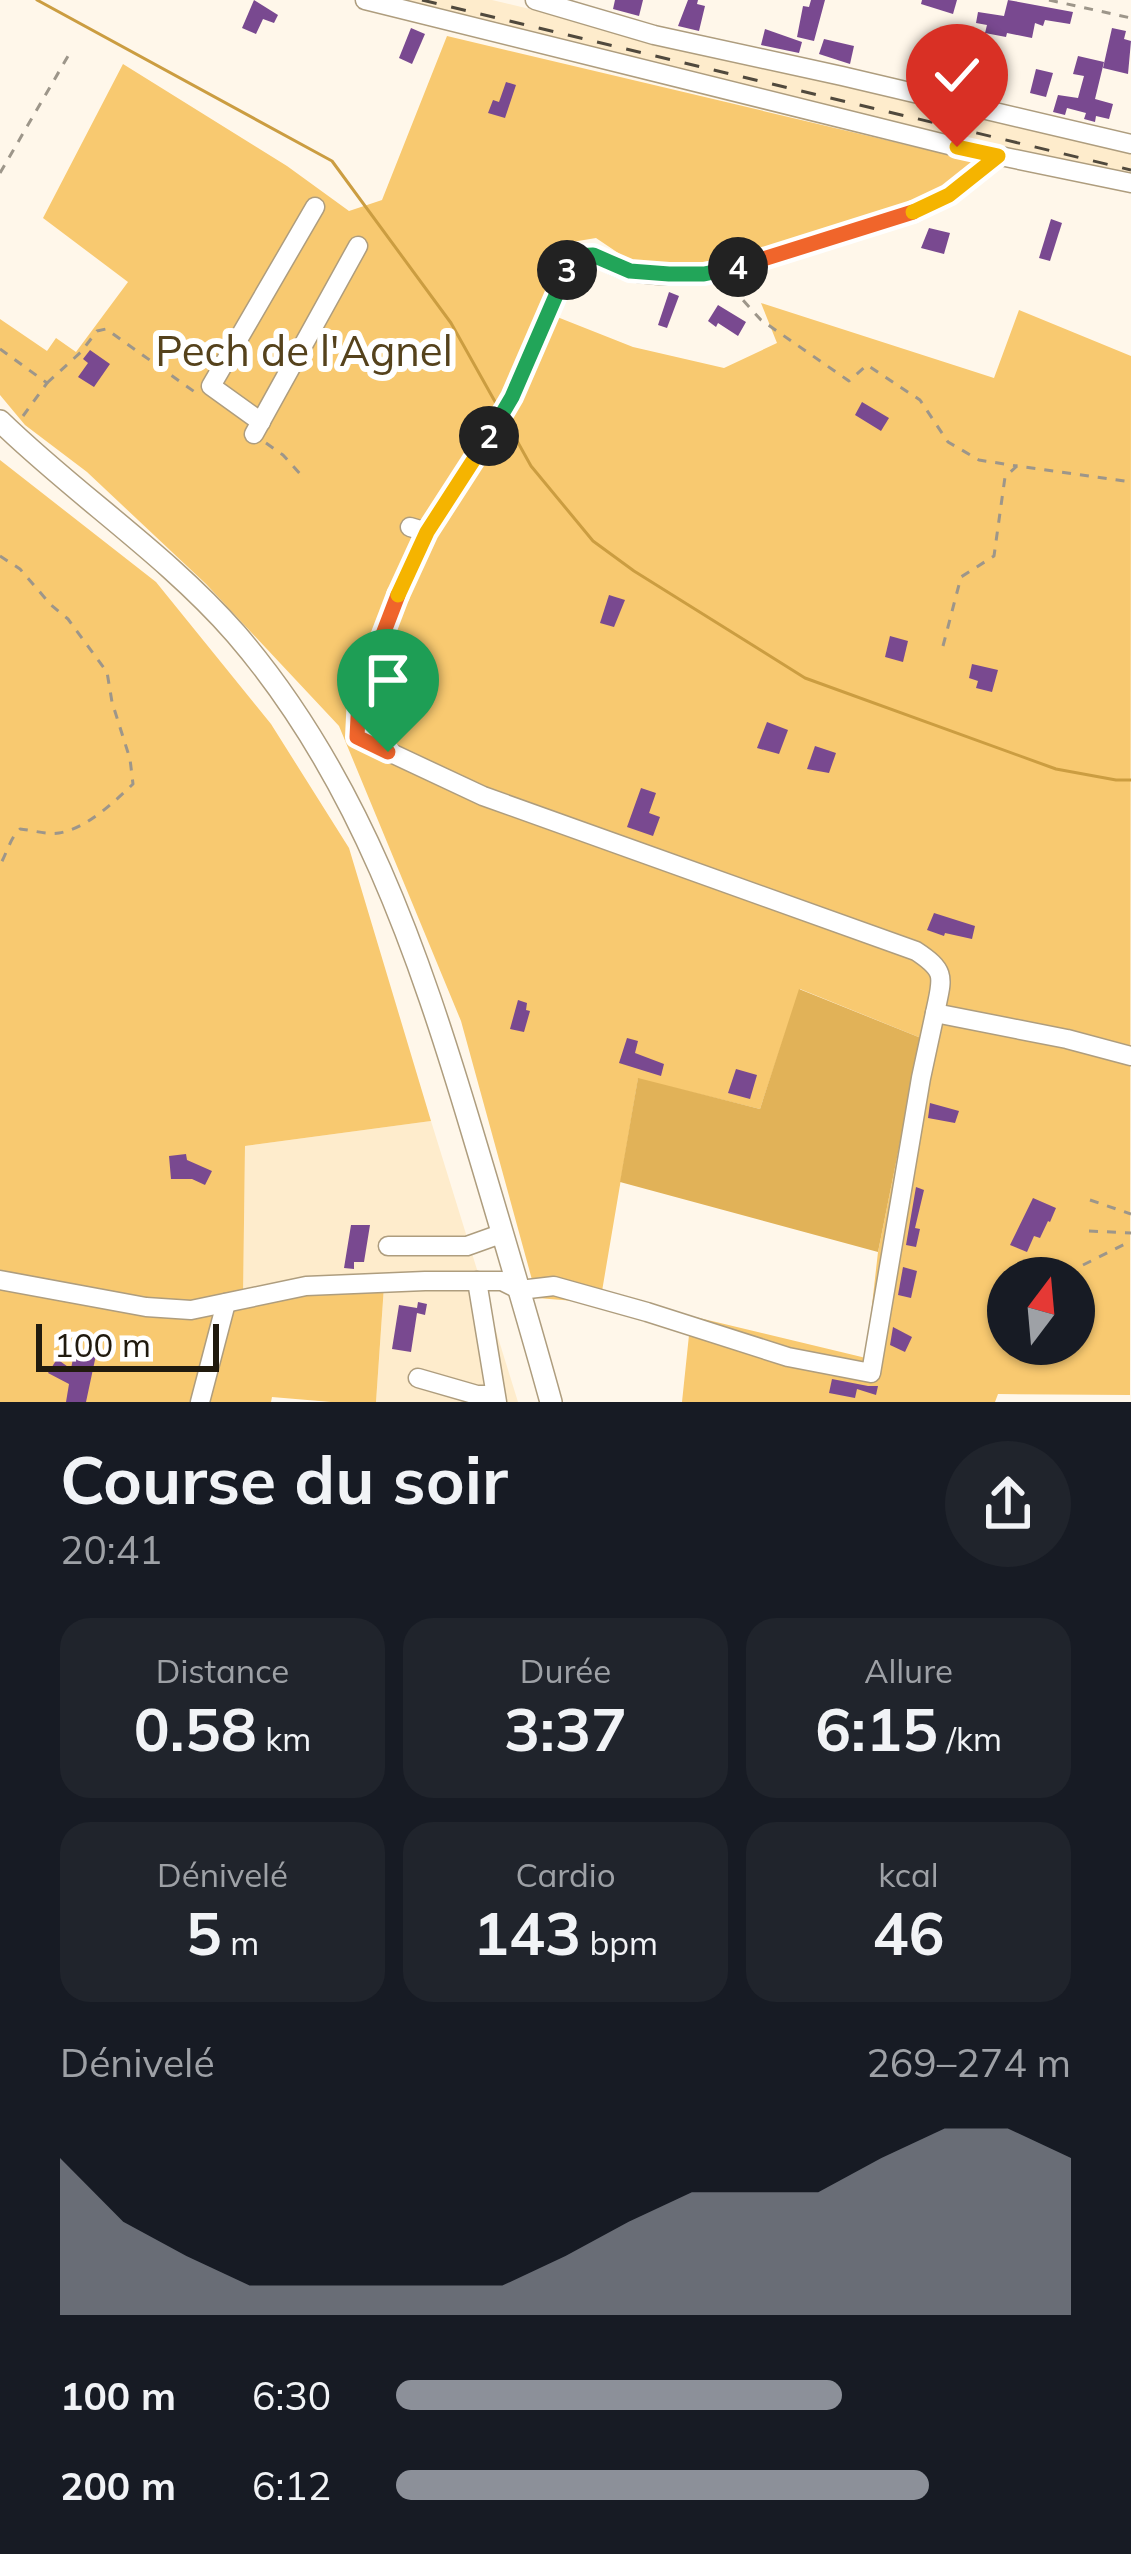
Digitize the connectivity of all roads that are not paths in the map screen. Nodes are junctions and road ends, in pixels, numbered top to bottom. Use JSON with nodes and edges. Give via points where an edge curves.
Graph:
{"nodes":[{"id":1,"x":365,"y":0,"type":"edge"},
{"id":2,"x":535,"y":0,"type":"edge"},
{"id":3,"x":1131,"y":144,"type":"edge"},
{"id":4,"x":998,"y":156,"type":"junction"},
{"id":5,"x":1131,"y":183,"type":"edge"},
{"id":6,"x":315,"y":207,"type":"dead end"},
{"id":7,"x":358,"y":246,"type":"dead end"},
{"id":8,"x":4,"y":429,"type":"edge"},
{"id":9,"x":419,"y":529,"type":"road end"},
{"id":10,"x":357,"y":737,"type":"road end"},
{"id":11,"x":935,"y":1013,"type":"junction"},
{"id":12,"x":1131,"y":1056,"type":"edge"},
{"id":13,"x":495,"y":1208,"type":"junction"},
{"id":14,"x":493,"y":1237,"type":"junction"},
{"id":15,"x":388,"y":1246,"type":"dead end"},
{"id":16,"x":0,"y":1280,"type":"edge"},
{"id":17,"x":477,"y":1281,"type":"junction"},
{"id":18,"x":510,"y":1285,"type":"junction"},
{"id":19,"x":226,"y":1303,"type":"junction"},
{"id":20,"x":418,"y":1378,"type":"dead end"},
{"id":21,"x":496,"y":1399,"type":"edge"},
{"id":22,"x":200,"y":1402,"type":"edge"},
{"id":23,"x":538,"y":1402,"type":"edge"},
{"id":24,"x":549,"y":1402,"type":"edge"}],
"edges":[{"from":1,"to":4,"type":"street"},
{"from":2,"to":3,"type":"street","via":[[654,35]]},
{"from":4,"to":5,"type":"street"},
{"from":4,"to":9,"type":"street","via":[[917,211],[718,272],[630,271],[593,255],[573,256],[512,397]]},
{"from":6,"to":7,"type":"street","via":[[211,386],[258,428]]},
{"from":8,"to":13,"type":"main road","via":[[203,599],[310,733],[409,937]]},
{"from":8,"to":14,"type":"main road","via":[[194,604],[262,681],[311,754],[391,924]]},
{"from":10,"to":11,"type":"street","via":[[483,796],[916,951],[936,964],[942,980]]},
{"from":11,"to":12,"type":"street"},
{"from":11,"to":18,"type":"street","via":[[871,1372],[788,1358],[554,1286]]},
{"from":13,"to":14,"type":"street"},
{"from":13,"to":18,"type":"main road"},
{"from":14,"to":15,"type":"street","via":[[466,1246]]},
{"from":14,"to":18,"type":"main road"},
{"from":16,"to":19,"type":"street","via":[[146,1307]]},
{"from":17,"to":18,"type":"street"},
{"from":17,"to":19,"type":"street","via":[[306,1286]]},
{"from":17,"to":21,"type":"street"},
{"from":18,"to":23,"type":"main road"},
{"from":18,"to":24,"type":"main road"},
{"from":19,"to":22,"type":"street"},
{"from":20,"to":21,"type":"street"}]}
